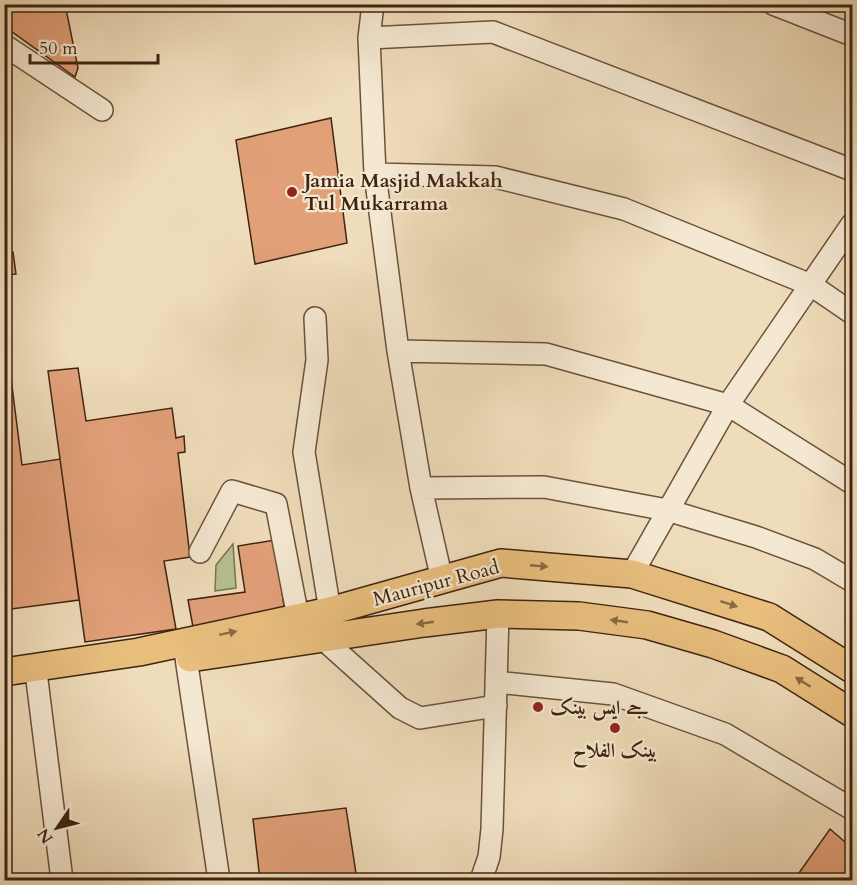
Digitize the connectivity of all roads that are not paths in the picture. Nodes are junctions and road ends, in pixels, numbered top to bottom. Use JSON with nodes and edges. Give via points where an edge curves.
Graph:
{"nodes":[{"id":1,"x":373,"y":4,"type":"edge"},
{"id":2,"x":773,"y":4,"type":"edge"},
{"id":3,"x":852,"y":35,"type":"edge"},
{"id":4,"x":369,"y":38,"type":"junction"},
{"id":5,"x":4,"y":45,"type":"edge"},
{"id":6,"x":102,"y":110,"type":"dead end"},
{"id":7,"x":852,"y":170,"type":"edge"},
{"id":8,"x":375,"y":174,"type":"junction"},
{"id":9,"x":852,"y":224,"type":"edge"},
{"id":10,"x":811,"y":285,"type":"junction"},
{"id":11,"x":852,"y":313,"type":"edge"},
{"id":12,"x":315,"y":318,"type":"dead end"},
{"id":13,"x":398,"y":351,"type":"junction"},
{"id":14,"x":728,"y":405,"type":"junction"},
{"id":15,"x":852,"y":483,"type":"edge"},
{"id":16,"x":421,"y":488,"type":"junction"},
{"id":17,"x":667,"y":510,"type":"junction"},
{"id":18,"x":200,"y":552,"type":"dead end"},
{"id":19,"x":632,"y":574,"type":"junction"},
{"id":20,"x":442,"y":580,"type":"junction"},
{"id":21,"x":852,"y":581,"type":"edge"},
{"id":22,"x":330,"y":610,"type":"junction"},
{"id":23,"x":498,"y":614,"type":"junction"},
{"id":24,"x":298,"y":617,"type":"junction"},
{"id":25,"x":323,"y":639,"type":"junction"},
{"id":26,"x":186,"y":658,"type":"junction"},
{"id":27,"x":852,"y":669,"type":"edge"},
{"id":28,"x":4,"y":672,"type":"edge"},
{"id":29,"x":37,"y":680,"type":"junction"},
{"id":30,"x":496,"y":682,"type":"junction"},
{"id":31,"x":4,"y":686,"type":"edge"},
{"id":32,"x":496,"y":706,"type":"junction"},
{"id":33,"x":852,"y":713,"type":"edge"},
{"id":34,"x":852,"y":809,"type":"edge"},
{"id":35,"x":62,"y":880,"type":"edge"},
{"id":36,"x":219,"y":880,"type":"edge"},
{"id":37,"x":481,"y":880,"type":"edge"}],
"edges":[{"from":1,"to":4,"type":"street"},
{"from":2,"to":3,"type":"street"},
{"from":4,"to":7,"type":"street","via":[[493,32]]},
{"from":4,"to":8,"type":"street"},
{"from":5,"to":6,"type":"street"},
{"from":8,"to":10,"type":"street","via":[[495,177],[624,209]]},
{"from":8,"to":13,"type":"street"},
{"from":9,"to":10,"type":"street"},
{"from":10,"to":11,"type":"street"},
{"from":10,"to":14,"type":"street"},
{"from":12,"to":22,"type":"street","via":[[317,360],[304,452]]},
{"from":13,"to":14,"type":"street","via":[[546,354]]},
{"from":13,"to":16,"type":"street"},
{"from":14,"to":15,"type":"street"},
{"from":14,"to":17,"type":"street"},
{"from":16,"to":17,"type":"street","via":[[544,487]]},
{"from":16,"to":20,"type":"street"},
{"from":17,"to":19,"type":"street"},
{"from":17,"to":21,"type":"street","via":[[815,559]]},
{"from":18,"to":24,"type":"street","via":[[232,491],[276,504]]},
{"from":20,"to":19,"type":"main road","name":"Mauripur Road","one_way":true,"via":[[501,563]]},
{"from":19,"to":27,"type":"main road","name":"Mauripur Road","one_way":true,"via":[[769,617]]},
{"from":20,"to":22,"type":"main road","name":"Mauripur Road"},
{"from":22,"to":24,"type":"main road","name":"Mauripur Road"},
{"from":23,"to":25,"type":"main road","name":"Mauripur Road","one_way":true},
{"from":23,"to":30,"type":"street"},
{"from":33,"to":23,"type":"main road","name":"Mauripur Road","one_way":true,"via":[[782,669],[680,634],[647,625],[579,616]]},
{"from":28,"to":24,"type":"main road","name":"Mauripur Road","one_way":true,"via":[[139,652]]},
{"from":25,"to":26,"type":"main road","name":"Mauripur Road"},
{"from":25,"to":32,"type":"street","via":[[411,715],[420,718]]},
{"from":26,"to":29,"type":"main road","name":"Mauripur Road"},
{"from":26,"to":36,"type":"street"},
{"from":29,"to":31,"type":"main road","name":"Mauripur Road"},
{"from":29,"to":35,"type":"street"},
{"from":30,"to":32,"type":"street"},
{"from":30,"to":34,"type":"street","via":[[613,694],[725,734]]},
{"from":32,"to":37,"type":"street","via":[[492,829]]}]}
